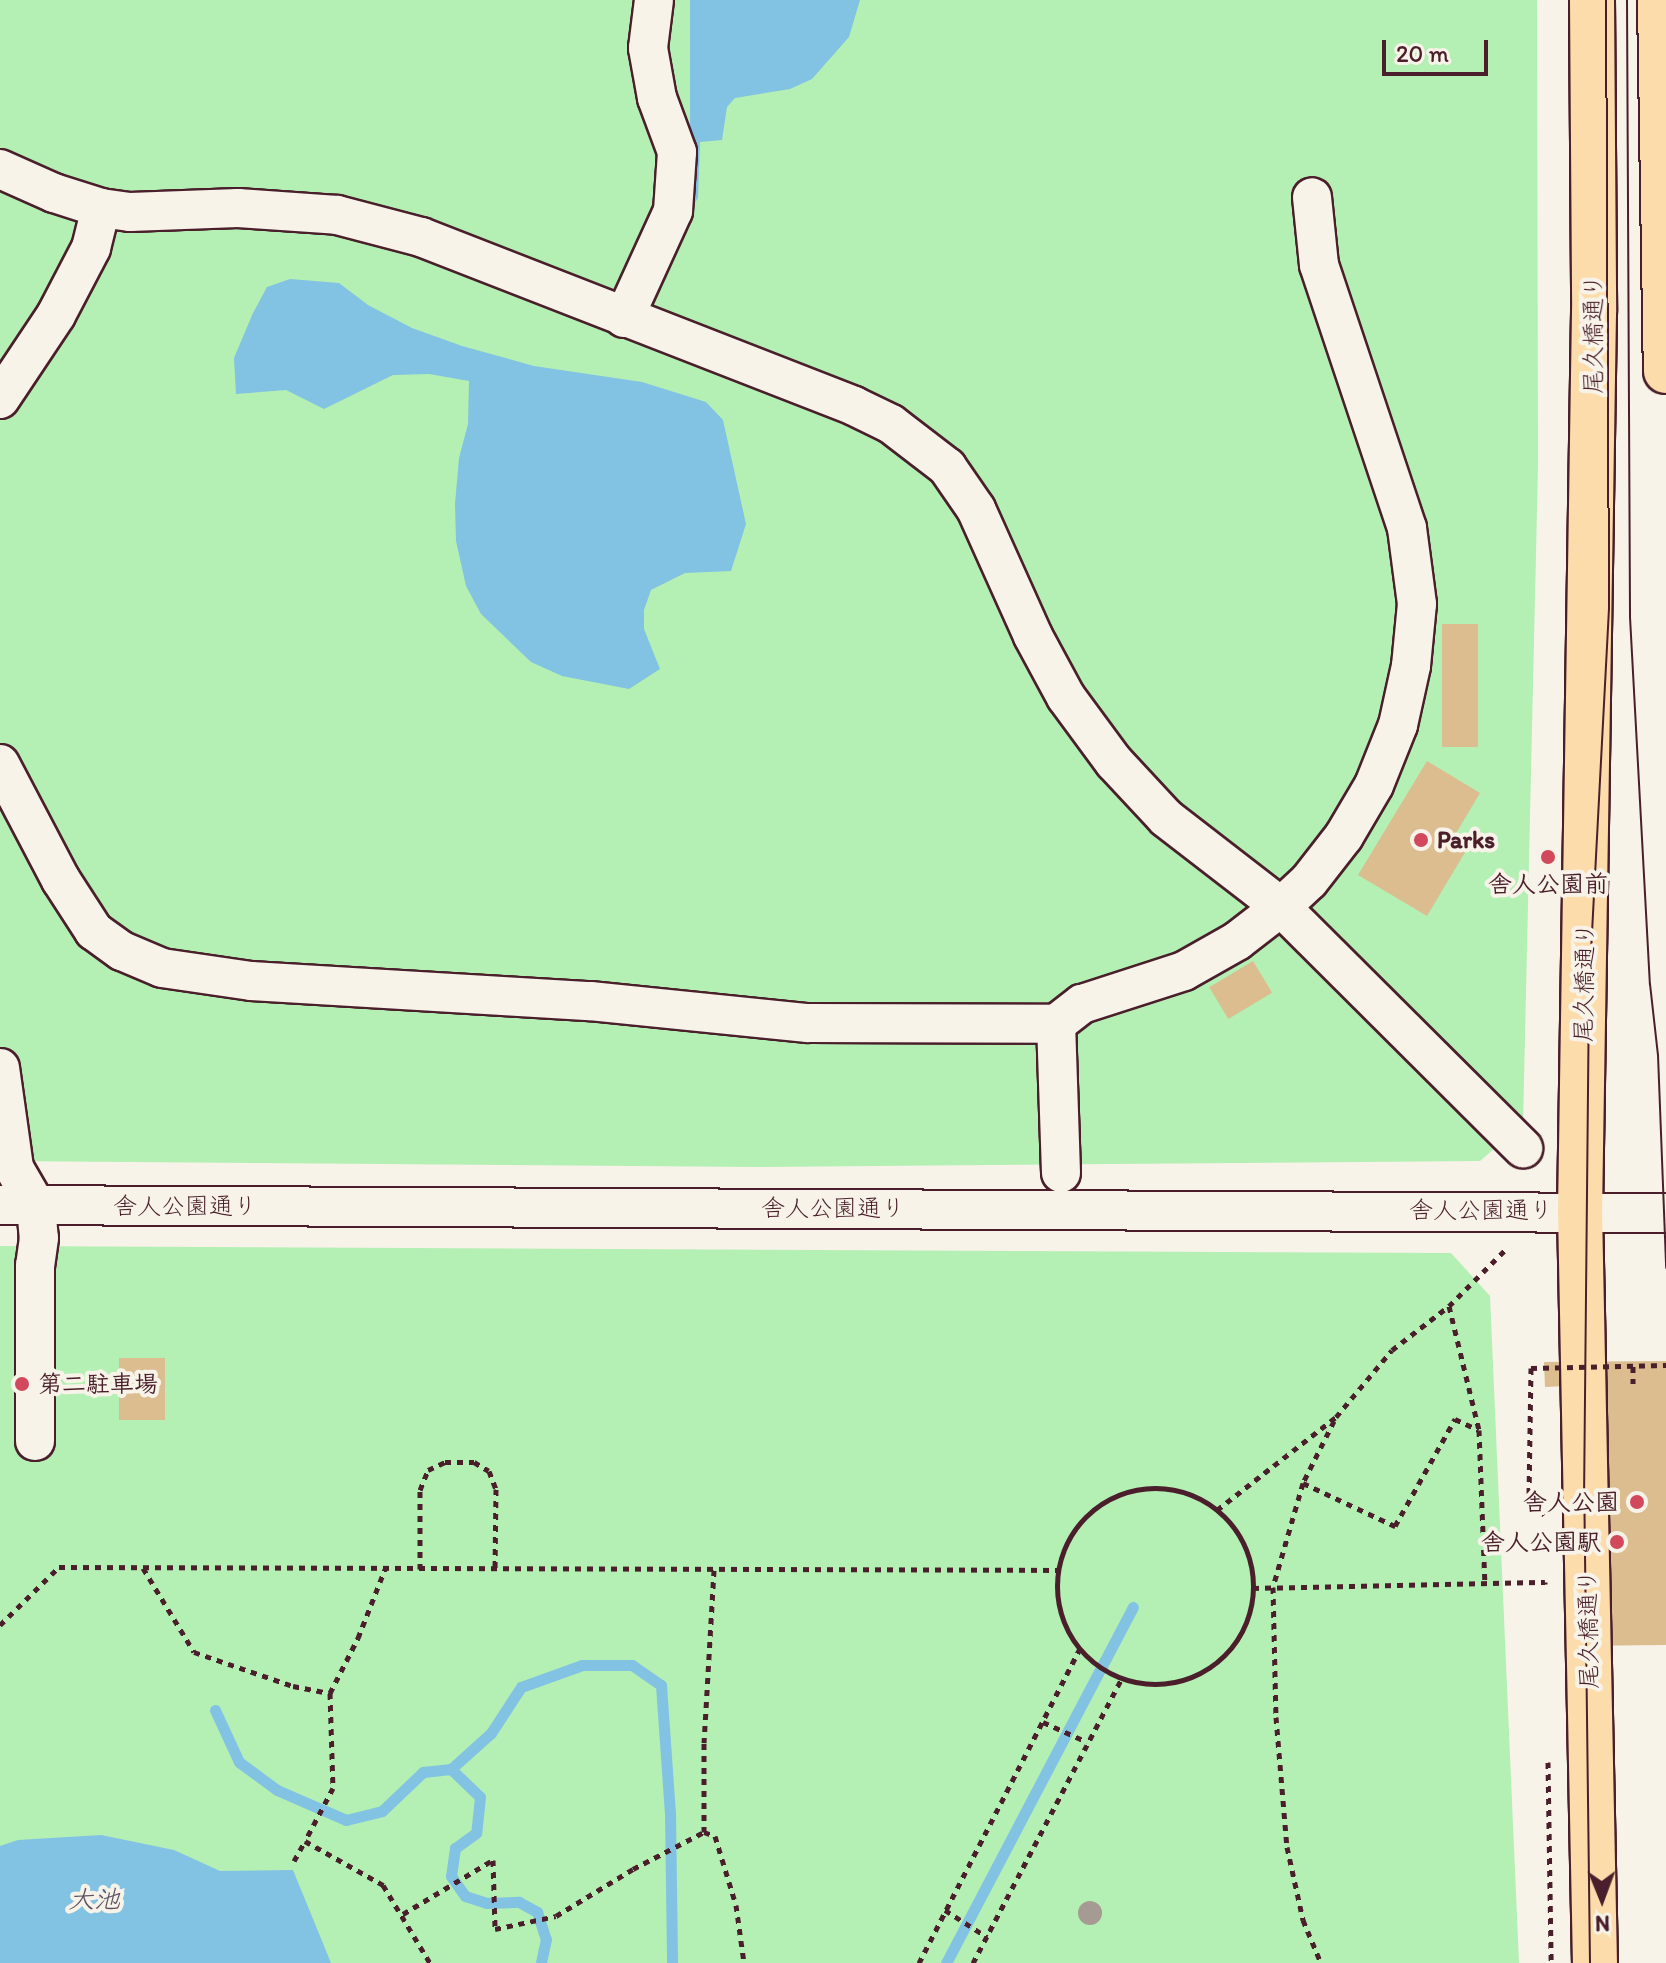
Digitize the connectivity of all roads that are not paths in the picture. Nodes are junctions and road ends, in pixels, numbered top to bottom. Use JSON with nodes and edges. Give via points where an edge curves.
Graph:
{"nodes":[{"id":1,"x":654,"y":0,"type":"edge"},
{"id":2,"x":1592,"y":0,"type":"edge"},
{"id":3,"x":1660,"y":0,"type":"edge"},
{"id":4,"x":0,"y":169,"type":"edge"},
{"id":5,"x":1312,"y":197,"type":"dead end"},
{"id":6,"x":101,"y":208,"type":"junction"},
{"id":7,"x":624,"y":318,"type":"junction"},
{"id":8,"x":1666,"y":371,"type":"edge"},
{"id":9,"x":0,"y":399,"type":"edge"},
{"id":10,"x":0,"y":764,"type":"edge"},
{"id":11,"x":18,"y":834,"type":"edge"},
{"id":12,"x":1281,"y":907,"type":"junction"},
{"id":13,"x":1056,"y":1024,"type":"junction"},
{"id":14,"x":0,"y":1068,"type":"edge"},
{"id":15,"x":1523,"y":1148,"type":"dead end"},
{"id":16,"x":1061,"y":1173,"type":"dead end"},
{"id":17,"x":18,"y":1206,"type":"edge"},
{"id":18,"x":1580,"y":1211,"type":"junction"},
{"id":19,"x":1666,"y":1213,"type":"edge"},
{"id":20,"x":35,"y":1441,"type":"dead end"},
{"id":21,"x":1595,"y":1963,"type":"edge"}],
"edges":[{"from":1,"to":7,"type":"street","via":[[648,48],[657,98],[677,152],[673,211]]},
{"from":2,"to":18,"type":"main road","name":"尾久橋通り","via":[[1594,312]]},
{"from":3,"to":8,"type":"main road"},
{"from":4,"to":6,"type":"street"},
{"from":5,"to":12,"type":"street","via":[[1319,265],[1407,528],[1417,604],[1398,725],[1374,785],[1344,836]]},
{"from":6,"to":7,"type":"street","via":[[238,208],[337,215],[421,237]]},
{"from":6,"to":9,"type":"street","via":[[91,248],[56,315]]},
{"from":7,"to":12,"type":"street","via":[[879,418],[947,467],[976,509],[1066,697],[1114,762],[1166,818]]},
{"from":10,"to":11,"type":"street"},
{"from":11,"to":13,"type":"street","via":[[94,931],[135,957],[196,975],[590,1001],[808,1023]]},
{"from":12,"to":13,"type":"street","via":[[1237,941],[1184,971],[1082,1004]]},
{"from":12,"to":15,"type":"street"},
{"from":13,"to":16,"type":"street"},
{"from":14,"to":17,"type":"street"},
{"from":17,"to":18,"type":"street","name":"舎人公園通り"},
{"from":17,"to":20,"type":"street","via":[[39,1238]]},
{"from":18,"to":19,"type":"street","name":"舎人公園通り"},
{"from":18,"to":21,"type":"main road","name":"尾久橋通り"}]}
